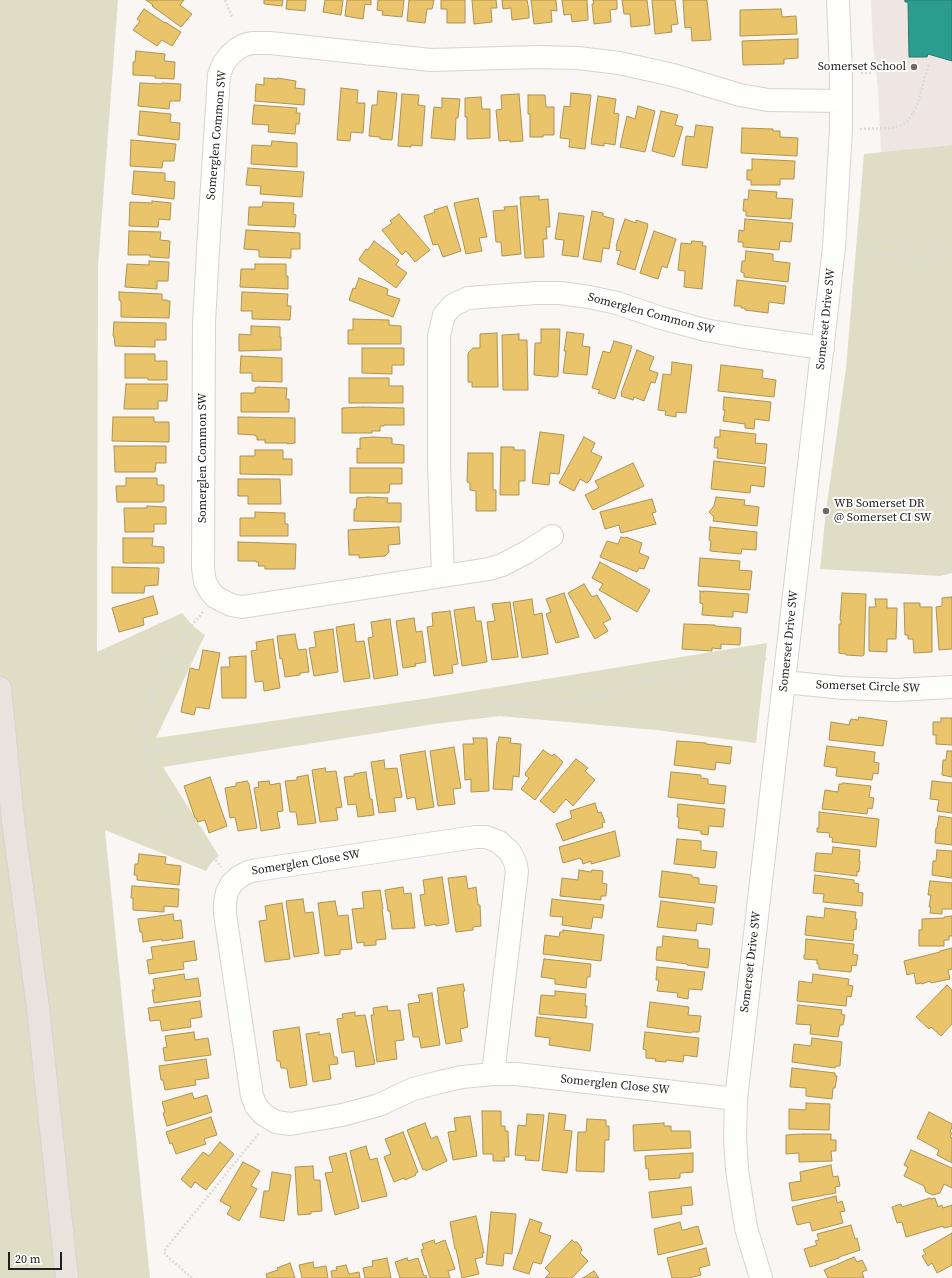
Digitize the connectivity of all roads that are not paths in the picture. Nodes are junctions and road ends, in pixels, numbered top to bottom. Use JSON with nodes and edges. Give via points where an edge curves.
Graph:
{"nodes":[{"id":1,"x":838,"y":0,"type":"edge"},
{"id":2,"x":841,"y":101,"type":"junction"},
{"id":3,"x":823,"y":348,"type":"junction"},
{"id":4,"x":552,"y":536,"type":"dead end"},
{"id":5,"x":443,"y":576,"type":"junction"},
{"id":6,"x":784,"y":682,"type":"junction"},
{"id":7,"x":952,"y":687,"type":"edge"},
{"id":8,"x":0,"y":688,"type":"edge"},
{"id":9,"x":493,"y":1074,"type":"junction"},
{"id":10,"x":736,"y":1099,"type":"junction"},
{"id":11,"x":67,"y":1278,"type":"edge"},
{"id":12,"x":761,"y":1278,"type":"edge"}],
"edges":[{"from":1,"to":2,"type":"street","name":"Somerset Drive SW"},
{"from":2,"to":3,"type":"street","name":"Somerset Drive SW","via":[[842,129],[834,247]]},
{"from":2,"to":5,"type":"street","name":"Somerglen Common SW","via":[[768,100],[740,95],[665,73],[619,63],[578,58],[431,60],[252,43],[234,52],[223,64],[219,75],[204,323],[205,582],[215,597],[242,607]]},
{"from":3,"to":5,"type":"street","name":"Somerglen Common SW","via":[[704,330],[589,296],[536,293],[478,296],[453,305],[444,315],[439,336],[439,465]]},
{"from":3,"to":6,"type":"street","name":"Somerset Drive SW"},
{"from":4,"to":5,"type":"street","via":[[502,565]]},
{"from":6,"to":7,"type":"street","name":"Somerset Circle SW","via":[[896,690]]},
{"from":6,"to":10,"type":"street","name":"Somerset Drive SW"},
{"from":8,"to":11,"type":"main road","via":[[12,820],[38,1008]]},
{"from":9,"to":9,"type":"street","name":"Somerglen Close SW","via":[[517,871],[510,852],[499,842],[486,837],[475,837],[257,870],[248,872],[232,883],[227,892],[225,914],[252,1096],[263,1114],[276,1122],[290,1124],[342,1116],[379,1105],[413,1089],[462,1077]]},
{"from":9,"to":10,"type":"street","name":"Somerglen Close SW","via":[[516,1074]]},
{"from":10,"to":12,"type":"street","name":"Somerset Drive SW","via":[[737,1170],[746,1228]]}]}
